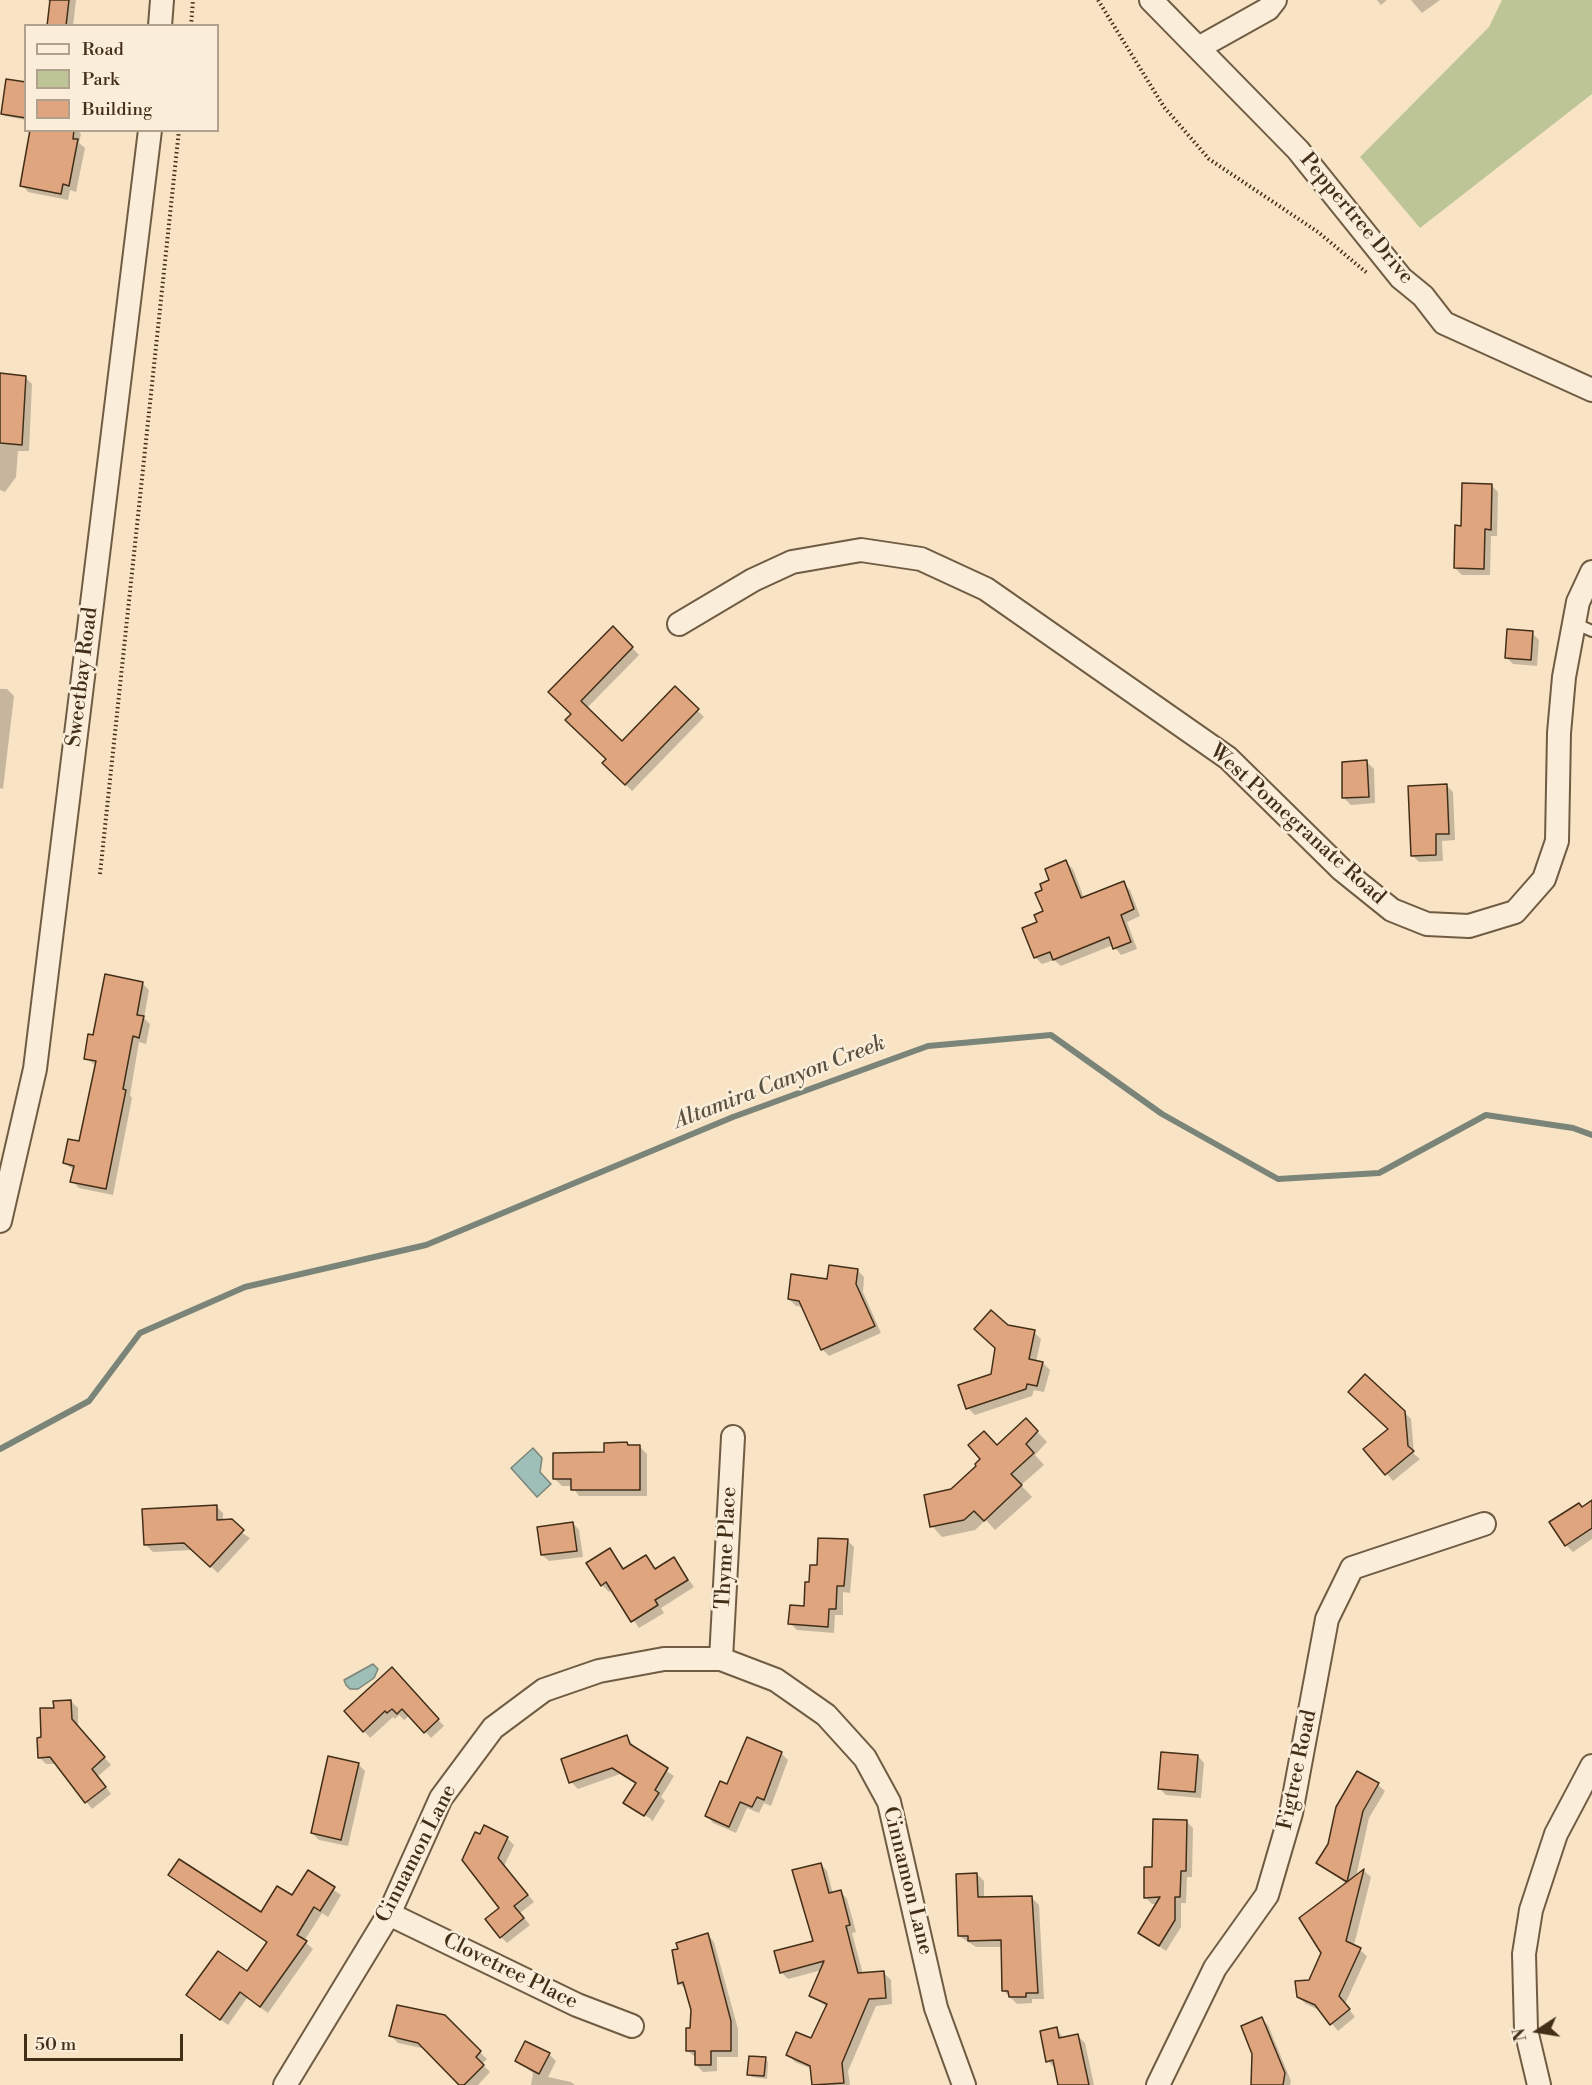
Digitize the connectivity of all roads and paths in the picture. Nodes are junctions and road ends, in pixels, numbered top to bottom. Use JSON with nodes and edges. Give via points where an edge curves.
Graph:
{"nodes":[{"id":1,"x":162,"y":0,"type":"edge"},
{"id":2,"x":193,"y":0,"type":"edge"},
{"id":3,"x":1098,"y":0,"type":"edge"},
{"id":4,"x":1151,"y":0,"type":"edge"},
{"id":5,"x":1275,"y":0,"type":"edge"},
{"id":6,"x":160,"y":24,"type":"edge"},
{"id":7,"x":191,"y":24,"type":"edge"},
{"id":8,"x":1200,"y":46,"type":"junction"},
{"id":9,"x":150,"y":132,"type":"edge"},
{"id":10,"x":179,"y":132,"type":"edge"},
{"id":11,"x":1368,"y":274,"type":"dead end"},
{"id":12,"x":1592,"y":390,"type":"edge"},
{"id":13,"x":1592,"y":572,"type":"edge"},
{"id":14,"x":680,"y":624,"type":"dead end"},
{"id":15,"x":1583,"y":627,"type":"edge"},
{"id":16,"x":100,"y":874,"type":"dead end"},
{"id":17,"x":0,"y":1221,"type":"edge"},
{"id":18,"x":733,"y":1437,"type":"dead end"},
{"id":19,"x":1484,"y":1524,"type":"dead end"},
{"id":20,"x":721,"y":1659,"type":"junction"},
{"id":21,"x":1592,"y":1766,"type":"edge"},
{"id":22,"x":389,"y":1914,"type":"junction"},
{"id":23,"x":632,"y":2026,"type":"dead end"},
{"id":24,"x":285,"y":2085,"type":"edge"},
{"id":25,"x":964,"y":2085,"type":"edge"},
{"id":26,"x":1158,"y":2085,"type":"edge"},
{"id":27,"x":1539,"y":2085,"type":"edge"}],
"edges":[{"from":1,"to":6,"type":"street"},
{"from":2,"to":7,"type":"path"},
{"from":3,"to":11,"type":"path","via":[[1164,107],[1209,159],[1318,232]]},
{"from":4,"to":8,"type":"street","name":"Peppertree Drive"},
{"from":5,"to":8,"type":"street","via":[[1268,9]]},
{"from":8,"to":12,"type":"street","name":"Peppertree Drive","via":[[1298,150],[1401,278],[1423,296],[1444,323]]},
{"from":9,"to":17,"type":"street","name":"Sweetbay Road","via":[[35,1069]]},
{"from":10,"to":16,"type":"path"},
{"from":13,"to":15,"type":"street","name":"West Pomegranate Road","via":[[1578,602]]},
{"from":14,"to":15,"type":"street","name":"West Pomegranate Road","via":[[753,580],[792,562],[861,550],[921,559],[986,589],[1231,760],[1341,869],[1392,910],[1427,924],[1469,926],[1515,912],[1544,879],[1557,841],[1564,676]]},
{"from":18,"to":20,"type":"street","name":"Thyme Place"},
{"from":19,"to":26,"type":"street","name":"Figtree Road","via":[[1352,1568],[1327,1618],[1292,1813],[1267,1895],[1215,1968]]},
{"from":20,"to":22,"type":"street","name":"Cinnamon Lane","via":[[664,1659],[599,1671],[544,1690],[493,1728],[441,1798]]},
{"from":20,"to":25,"type":"street","name":"Cinnamon Lane","via":[[776,1680],[826,1715],[865,1758],[889,1802],[936,2008]]},
{"from":21,"to":27,"type":"street","via":[[1556,1834],[1531,1910],[1524,1954],[1526,2030]]},
{"from":22,"to":23,"type":"street","name":"Clovetree Place","via":[[577,2005]]},
{"from":22,"to":24,"type":"street","name":"Cinnamon Lane"}]}
